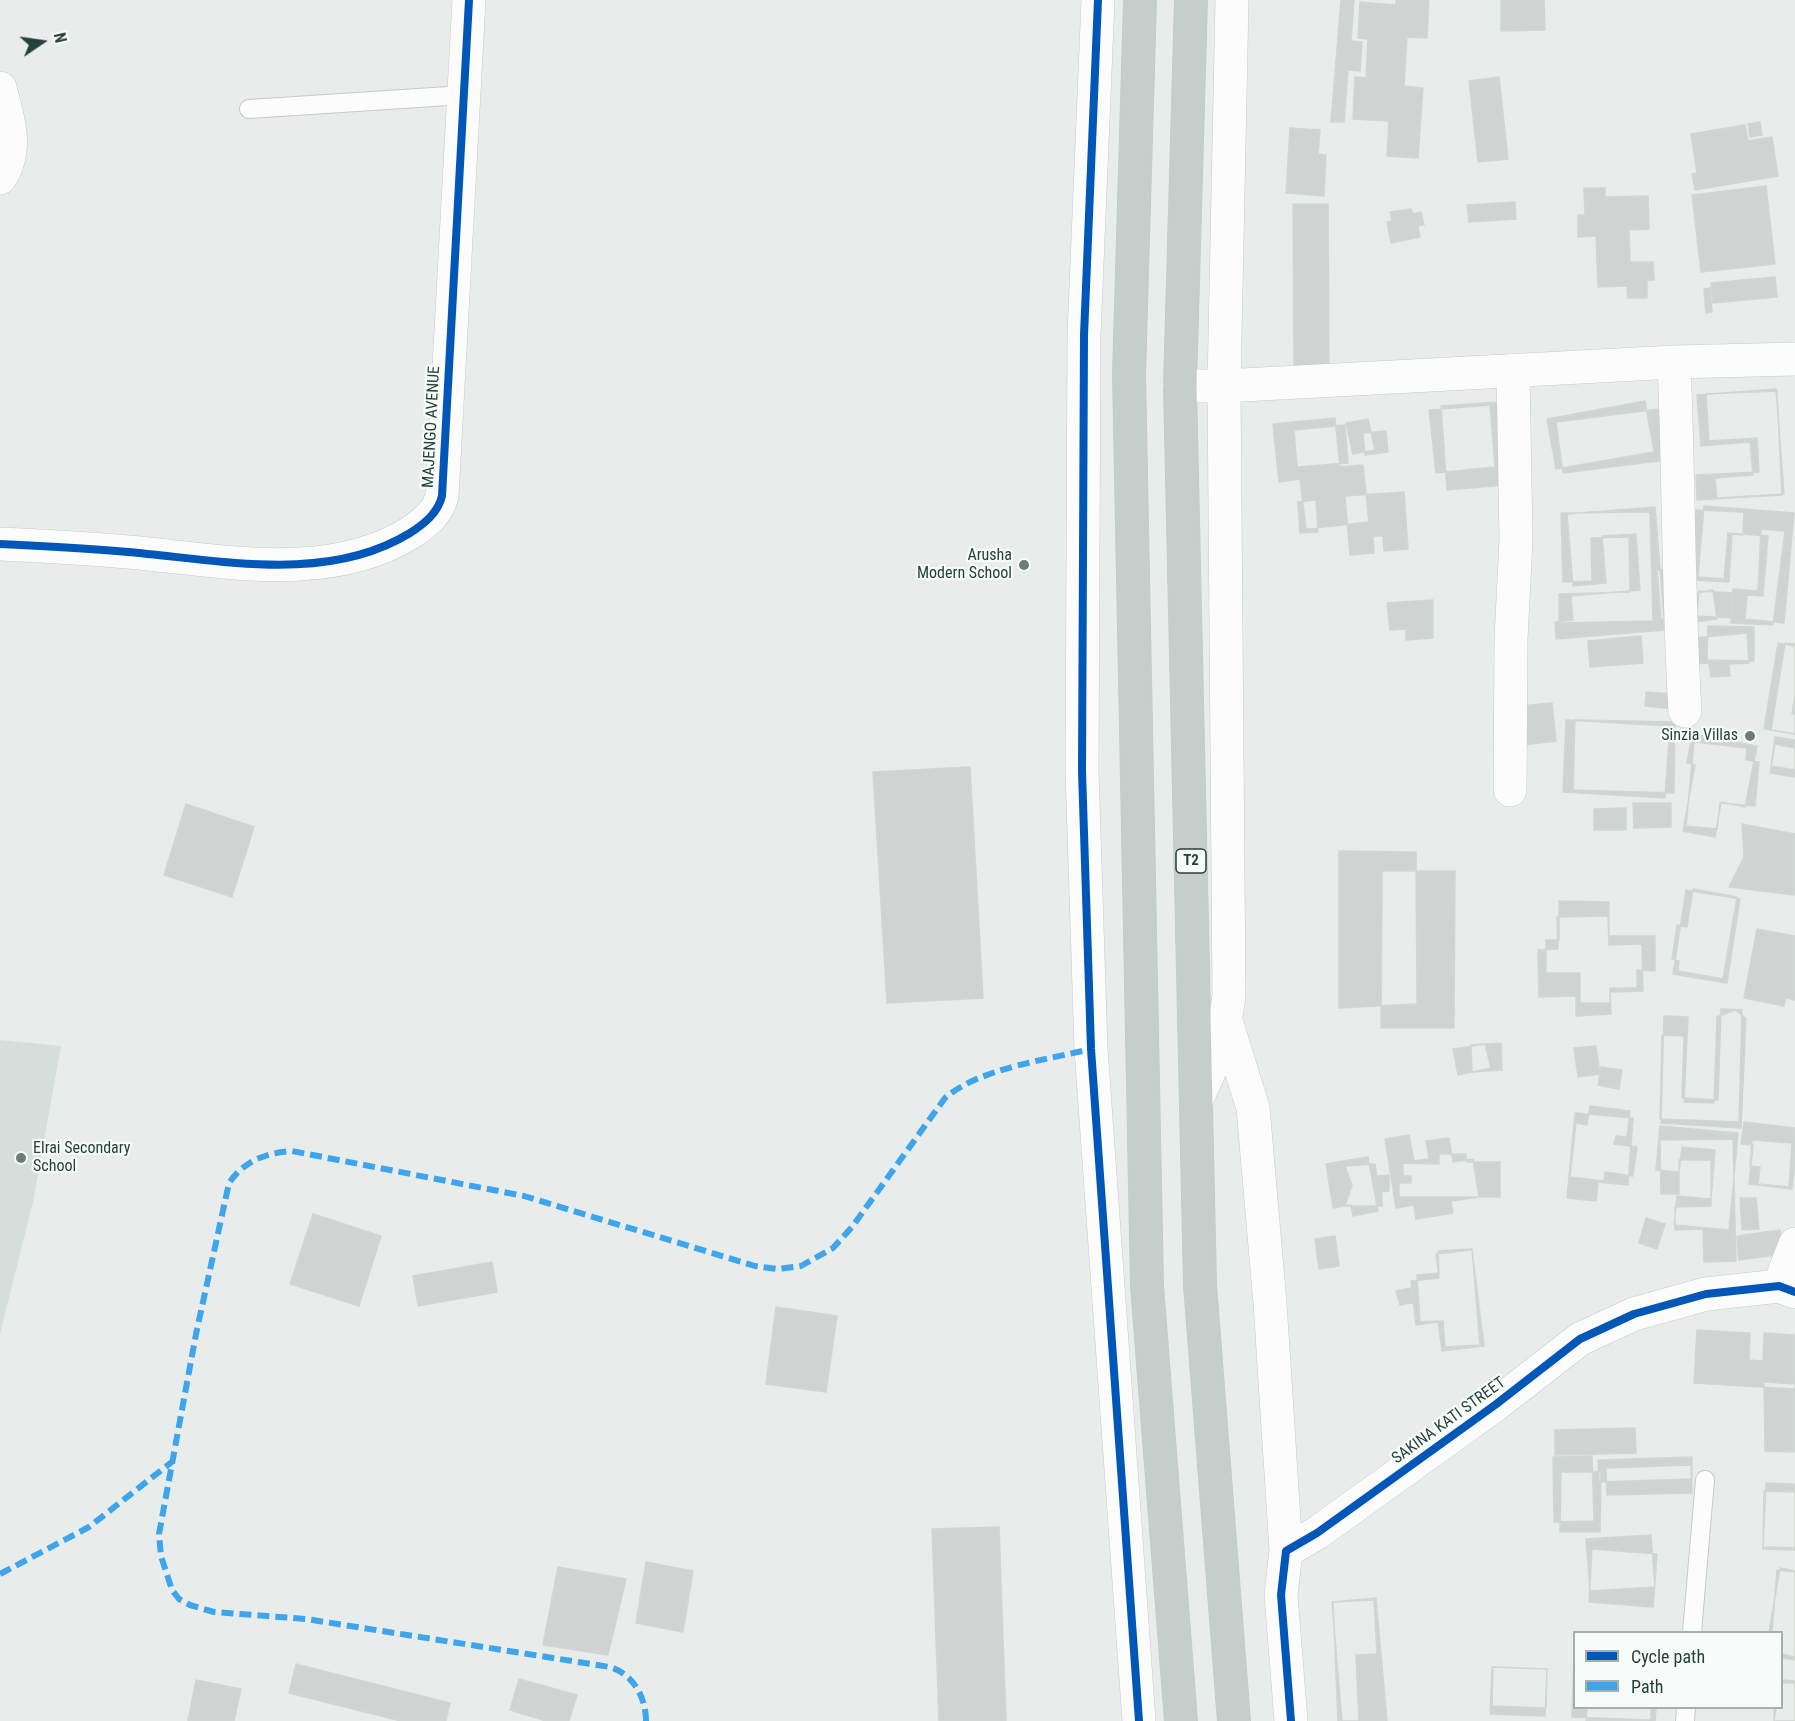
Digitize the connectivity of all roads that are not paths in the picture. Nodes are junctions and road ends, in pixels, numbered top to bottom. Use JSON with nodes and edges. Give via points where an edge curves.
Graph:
{"nodes":[{"id":1,"x":469,"y":0,"type":"edge"},
{"id":2,"x":1098,"y":0,"type":"edge"},
{"id":3,"x":1140,"y":0,"type":"edge"},
{"id":4,"x":1191,"y":0,"type":"edge"},
{"id":5,"x":1232,"y":0,"type":"edge"},
{"id":6,"x":0,"y":88,"type":"edge"},
{"id":7,"x":464,"y":95,"type":"junction"},
{"id":8,"x":249,"y":109,"type":"dead end"},
{"id":9,"x":0,"y":178,"type":"edge"},
{"id":10,"x":1795,"y":359,"type":"edge"},
{"id":11,"x":1674,"y":362,"type":"junction"},
{"id":12,"x":1513,"y":370,"type":"junction"},
{"id":13,"x":1180,"y":386,"type":"junction"},
{"id":14,"x":1224,"y":386,"type":"junction"},
{"id":15,"x":0,"y":544,"type":"edge"},
{"id":16,"x":1685,"y":711,"type":"dead end"},
{"id":17,"x":1510,"y":790,"type":"dead end"},
{"id":18,"x":1226,"y":1021,"type":"junction"},
{"id":19,"x":1197,"y":1099,"type":"junction"},
{"id":20,"x":1795,"y":1244,"type":"edge"},
{"id":21,"x":1787,"y":1289,"type":"edge"},
{"id":22,"x":1705,"y":1479,"type":"dead end"},
{"id":23,"x":1286,"y":1551,"type":"junction"},
{"id":24,"x":1692,"y":1631,"type":"edge"},
{"id":25,"x":1139,"y":1721,"type":"edge"},
{"id":26,"x":1181,"y":1721,"type":"edge"},
{"id":27,"x":1234,"y":1721,"type":"edge"},
{"id":28,"x":1291,"y":1721,"type":"edge"}],
"edges":[{"from":1,"to":7,"type":"street","name":"MAJENGO AVENUE"},
{"from":2,"to":25,"type":"street","via":[[1084,335],[1082,771],[1090,1049]]},
{"from":3,"to":26,"type":"highway","via":[[1130,374],[1147,1286]]},
{"from":4,"to":13,"type":"highway","number":"T2"},
{"from":5,"to":14,"type":"street"},
{"from":6,"to":9,"type":"street","via":[[11,142],[7,166]]},
{"from":7,"to":8,"type":"lane"},
{"from":7,"to":15,"type":"street","name":"MAJENGO AVENUE","via":[[442,496],[440,505],[423,525],[370,553],[276,565]]},
{"from":10,"to":11,"type":"street"},
{"from":11,"to":12,"type":"street"},
{"from":11,"to":16,"type":"street"},
{"from":12,"to":14,"type":"street"},
{"from":12,"to":17,"type":"street","via":[[1516,540]]},
{"from":13,"to":14,"type":"street"},
{"from":13,"to":19,"type":"highway","number":"T2"},
{"from":14,"to":18,"type":"street","via":[[1229,996]]},
{"from":18,"to":19,"type":"street","via":[[1222,1043]]},
{"from":18,"to":23,"type":"street","via":[[1253,1108]]},
{"from":19,"to":27,"type":"highway","number":"T2","via":[[1200,1285]]},
{"from":20,"to":21,"type":"street"},
{"from":21,"to":23,"type":"street","name":"SAKINA KATI STREET","via":[[1706,1294],[1634,1314],[1580,1339],[1495,1405]]},
{"from":22,"to":24,"type":"lane"},
{"from":23,"to":28,"type":"street","via":[[1281,1595]]}]}
